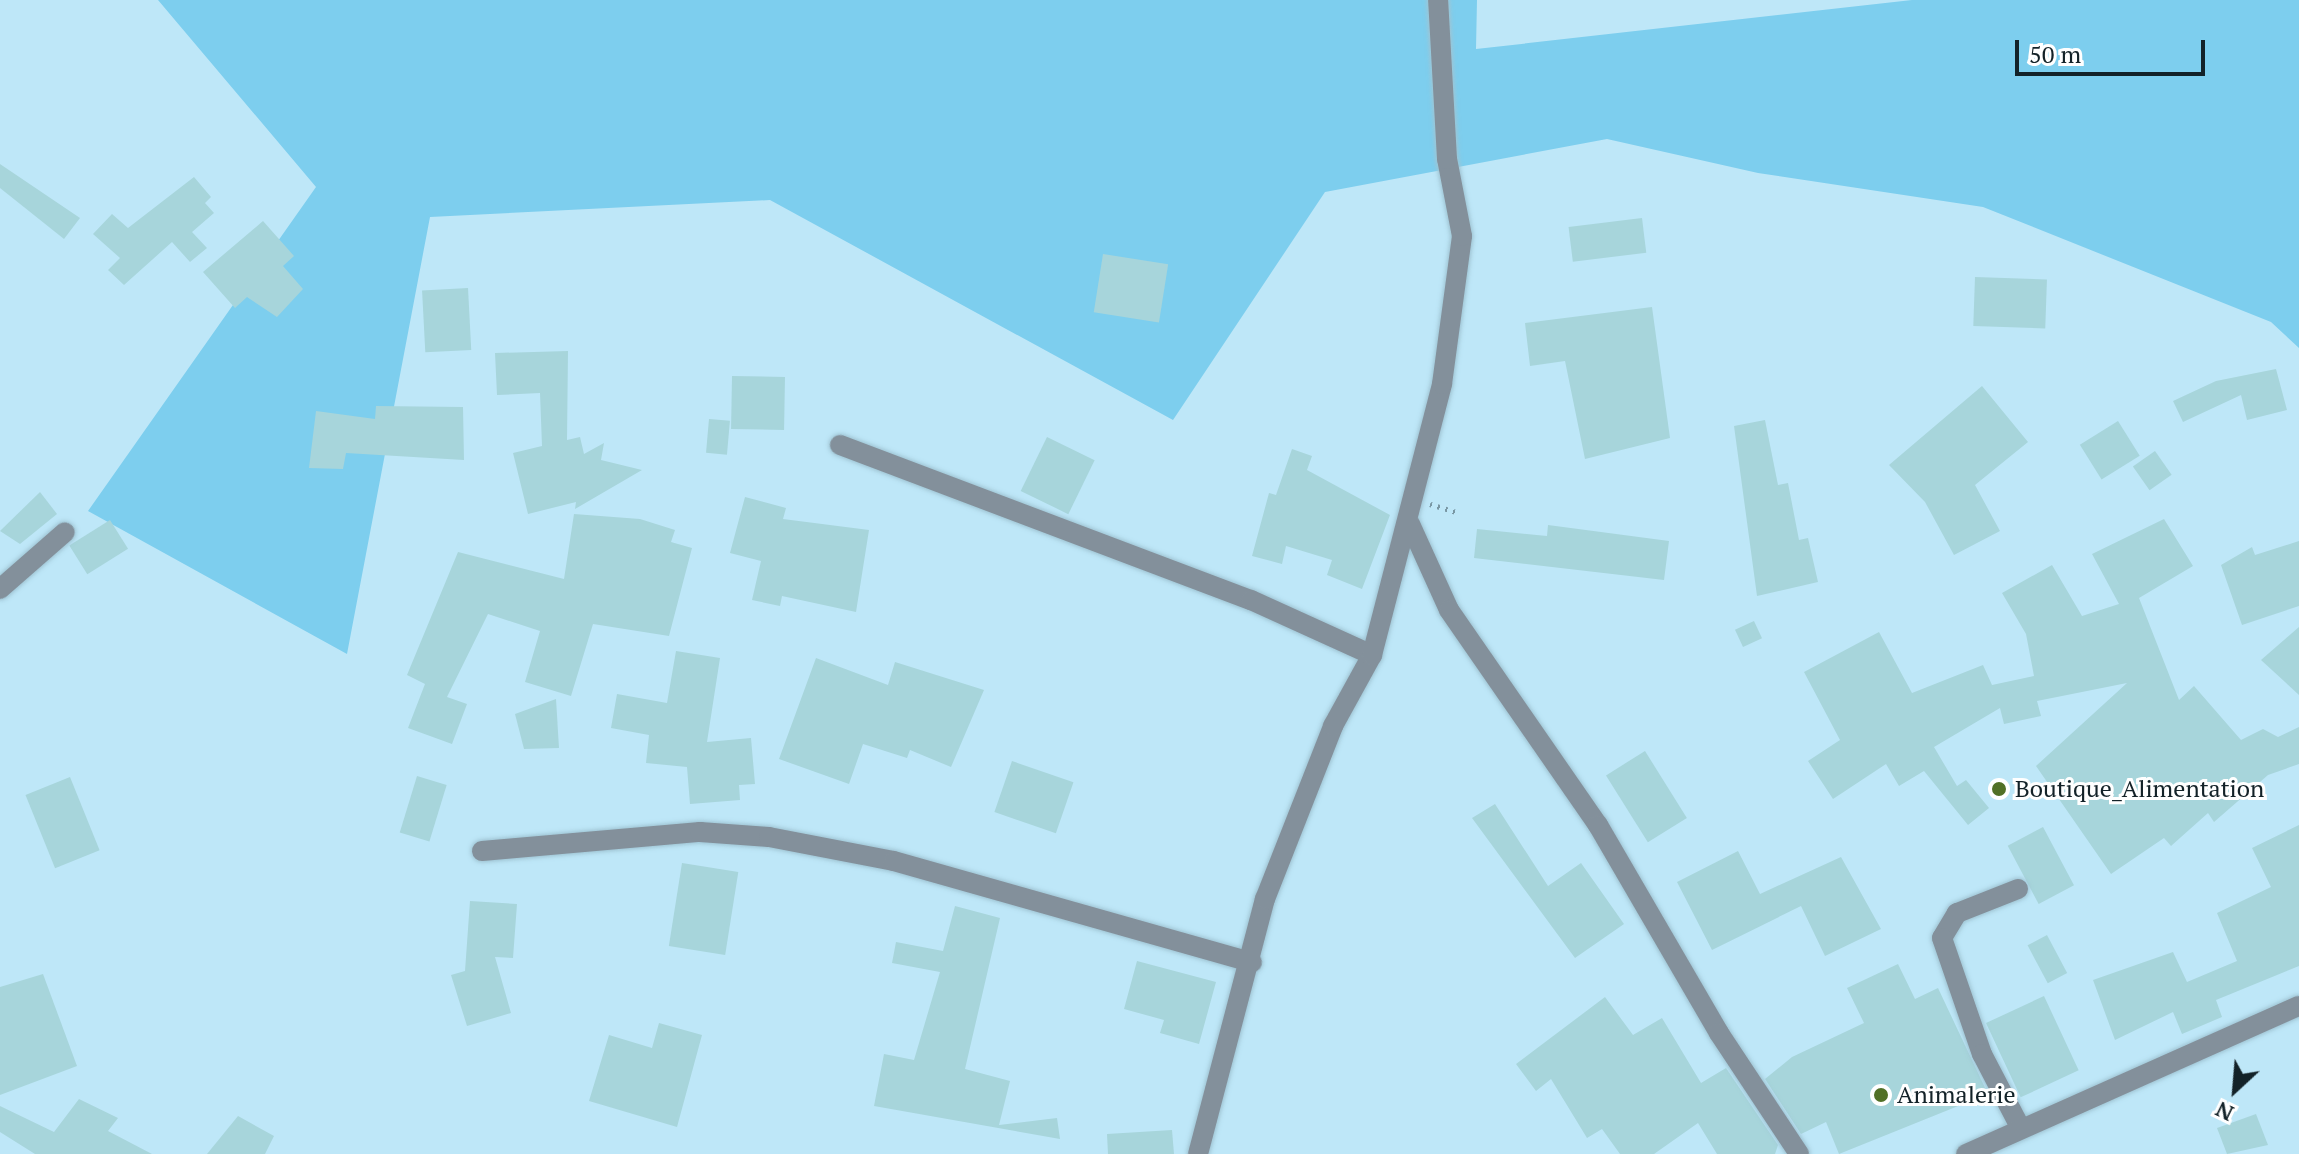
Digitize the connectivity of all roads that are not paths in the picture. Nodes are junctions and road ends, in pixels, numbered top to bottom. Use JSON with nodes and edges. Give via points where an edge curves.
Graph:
{"nodes":[{"id":1,"x":1438,"y":0,"type":"edge"},
{"id":2,"x":840,"y":445,"type":"dead end"},
{"id":3,"x":1410,"y":524,"type":"junction"},
{"id":4,"x":65,"y":532,"type":"dead end"},
{"id":5,"x":0,"y":589,"type":"edge"},
{"id":6,"x":1372,"y":655,"type":"junction"},
{"id":7,"x":482,"y":851,"type":"dead end"},
{"id":8,"x":2018,"y":889,"type":"dead end"},
{"id":9,"x":1252,"y":962,"type":"junction"},
{"id":10,"x":2299,"y":1006,"type":"edge"},
{"id":11,"x":2019,"y":1125,"type":"junction"},
{"id":12,"x":1198,"y":1154,"type":"edge"},
{"id":13,"x":1799,"y":1154,"type":"edge"},
{"id":14,"x":1966,"y":1154,"type":"edge"}],
"edges":[{"from":1,"to":3,"type":"street","via":[[1447,159],[1462,236],[1455,321]]},
{"from":2,"to":6,"type":"street","via":[[1251,600]]},
{"from":3,"to":6,"type":"street"},
{"from":3,"to":13,"type":"street","via":[[1449,610],[1598,825],[1719,1033]]},
{"from":4,"to":5,"type":"street"},
{"from":6,"to":9,"type":"street","via":[[1333,726],[1265,899]]},
{"from":7,"to":9,"type":"street","via":[[700,832],[769,837],[894,861]]},
{"from":8,"to":11,"type":"street","via":[[1957,913],[1942,938],[1982,1054]]},
{"from":9,"to":12,"type":"street"},
{"from":10,"to":11,"type":"street"},
{"from":11,"to":14,"type":"street"}]}
